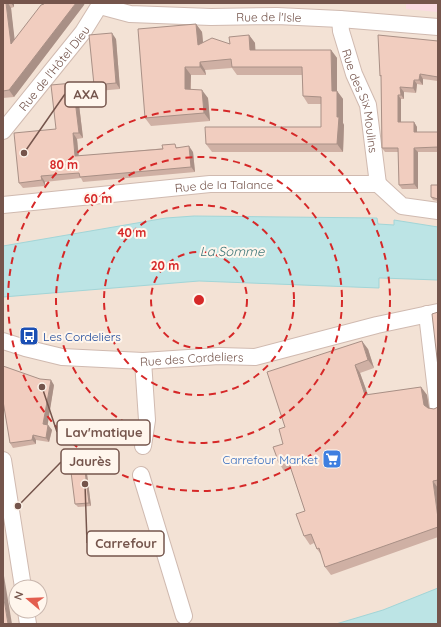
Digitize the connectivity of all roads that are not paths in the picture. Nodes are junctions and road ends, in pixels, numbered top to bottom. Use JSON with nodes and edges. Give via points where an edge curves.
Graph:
{"nodes":[{"id":1,"x":101,"y":4,"type":"edge"},
{"id":2,"x":277,"y":10,"type":"edge"},
{"id":3,"x":340,"y":19,"type":"junction"},
{"id":4,"x":438,"y":27,"type":"edge"},
{"id":5,"x":3,"y":131,"type":"edge"},
{"id":6,"x":378,"y":184,"type":"junction"},
{"id":7,"x":3,"y":205,"type":"edge"},
{"id":8,"x":438,"y":211,"type":"edge"},
{"id":9,"x":432,"y":313,"type":"edge"},
{"id":10,"x":3,"y":341,"type":"edge"},
{"id":11,"x":143,"y":361,"type":"junction"},
{"id":12,"x":438,"y":408,"type":"edge"},
{"id":13,"x":143,"y":446,"type":"dead end"},
{"id":14,"x":3,"y":460,"type":"edge"},
{"id":15,"x":140,"y":475,"type":"dead end"},
{"id":16,"x":22,"y":579,"type":"edge"},
{"id":17,"x":184,"y":616,"type":"dead end"}],
"edges":[{"from":1,"to":2,"type":"street","name":"Rue de l'Isle","via":[[130,14],[211,17]]},
{"from":1,"to":5,"type":"street","name":"Rue de l'Hôtel Dieu","via":[[83,32]]},
{"from":2,"to":3,"type":"street","name":"Rue de l'Isle"},
{"from":3,"to":4,"type":"street","name":"Rue de l'Isle"},
{"from":3,"to":6,"type":"street","name":"Rue des Six Moulins","via":[[354,74],[368,105]]},
{"from":6,"to":7,"type":"street","name":"Rue de la Talance","via":[[210,184]]},
{"from":6,"to":8,"type":"street","via":[[402,206]]},
{"from":9,"to":11,"type":"street","name":"Rue des Cordeliers","via":[[377,324],[255,357],[219,356]]},
{"from":9,"to":12,"type":"street"},
{"from":10,"to":11,"type":"street","name":"Rue des Cordeliers","via":[[62,357]]},
{"from":11,"to":13,"type":"street","via":[[147,420]]},
{"from":14,"to":16,"type":"street"},
{"from":15,"to":17,"type":"street"}]}
